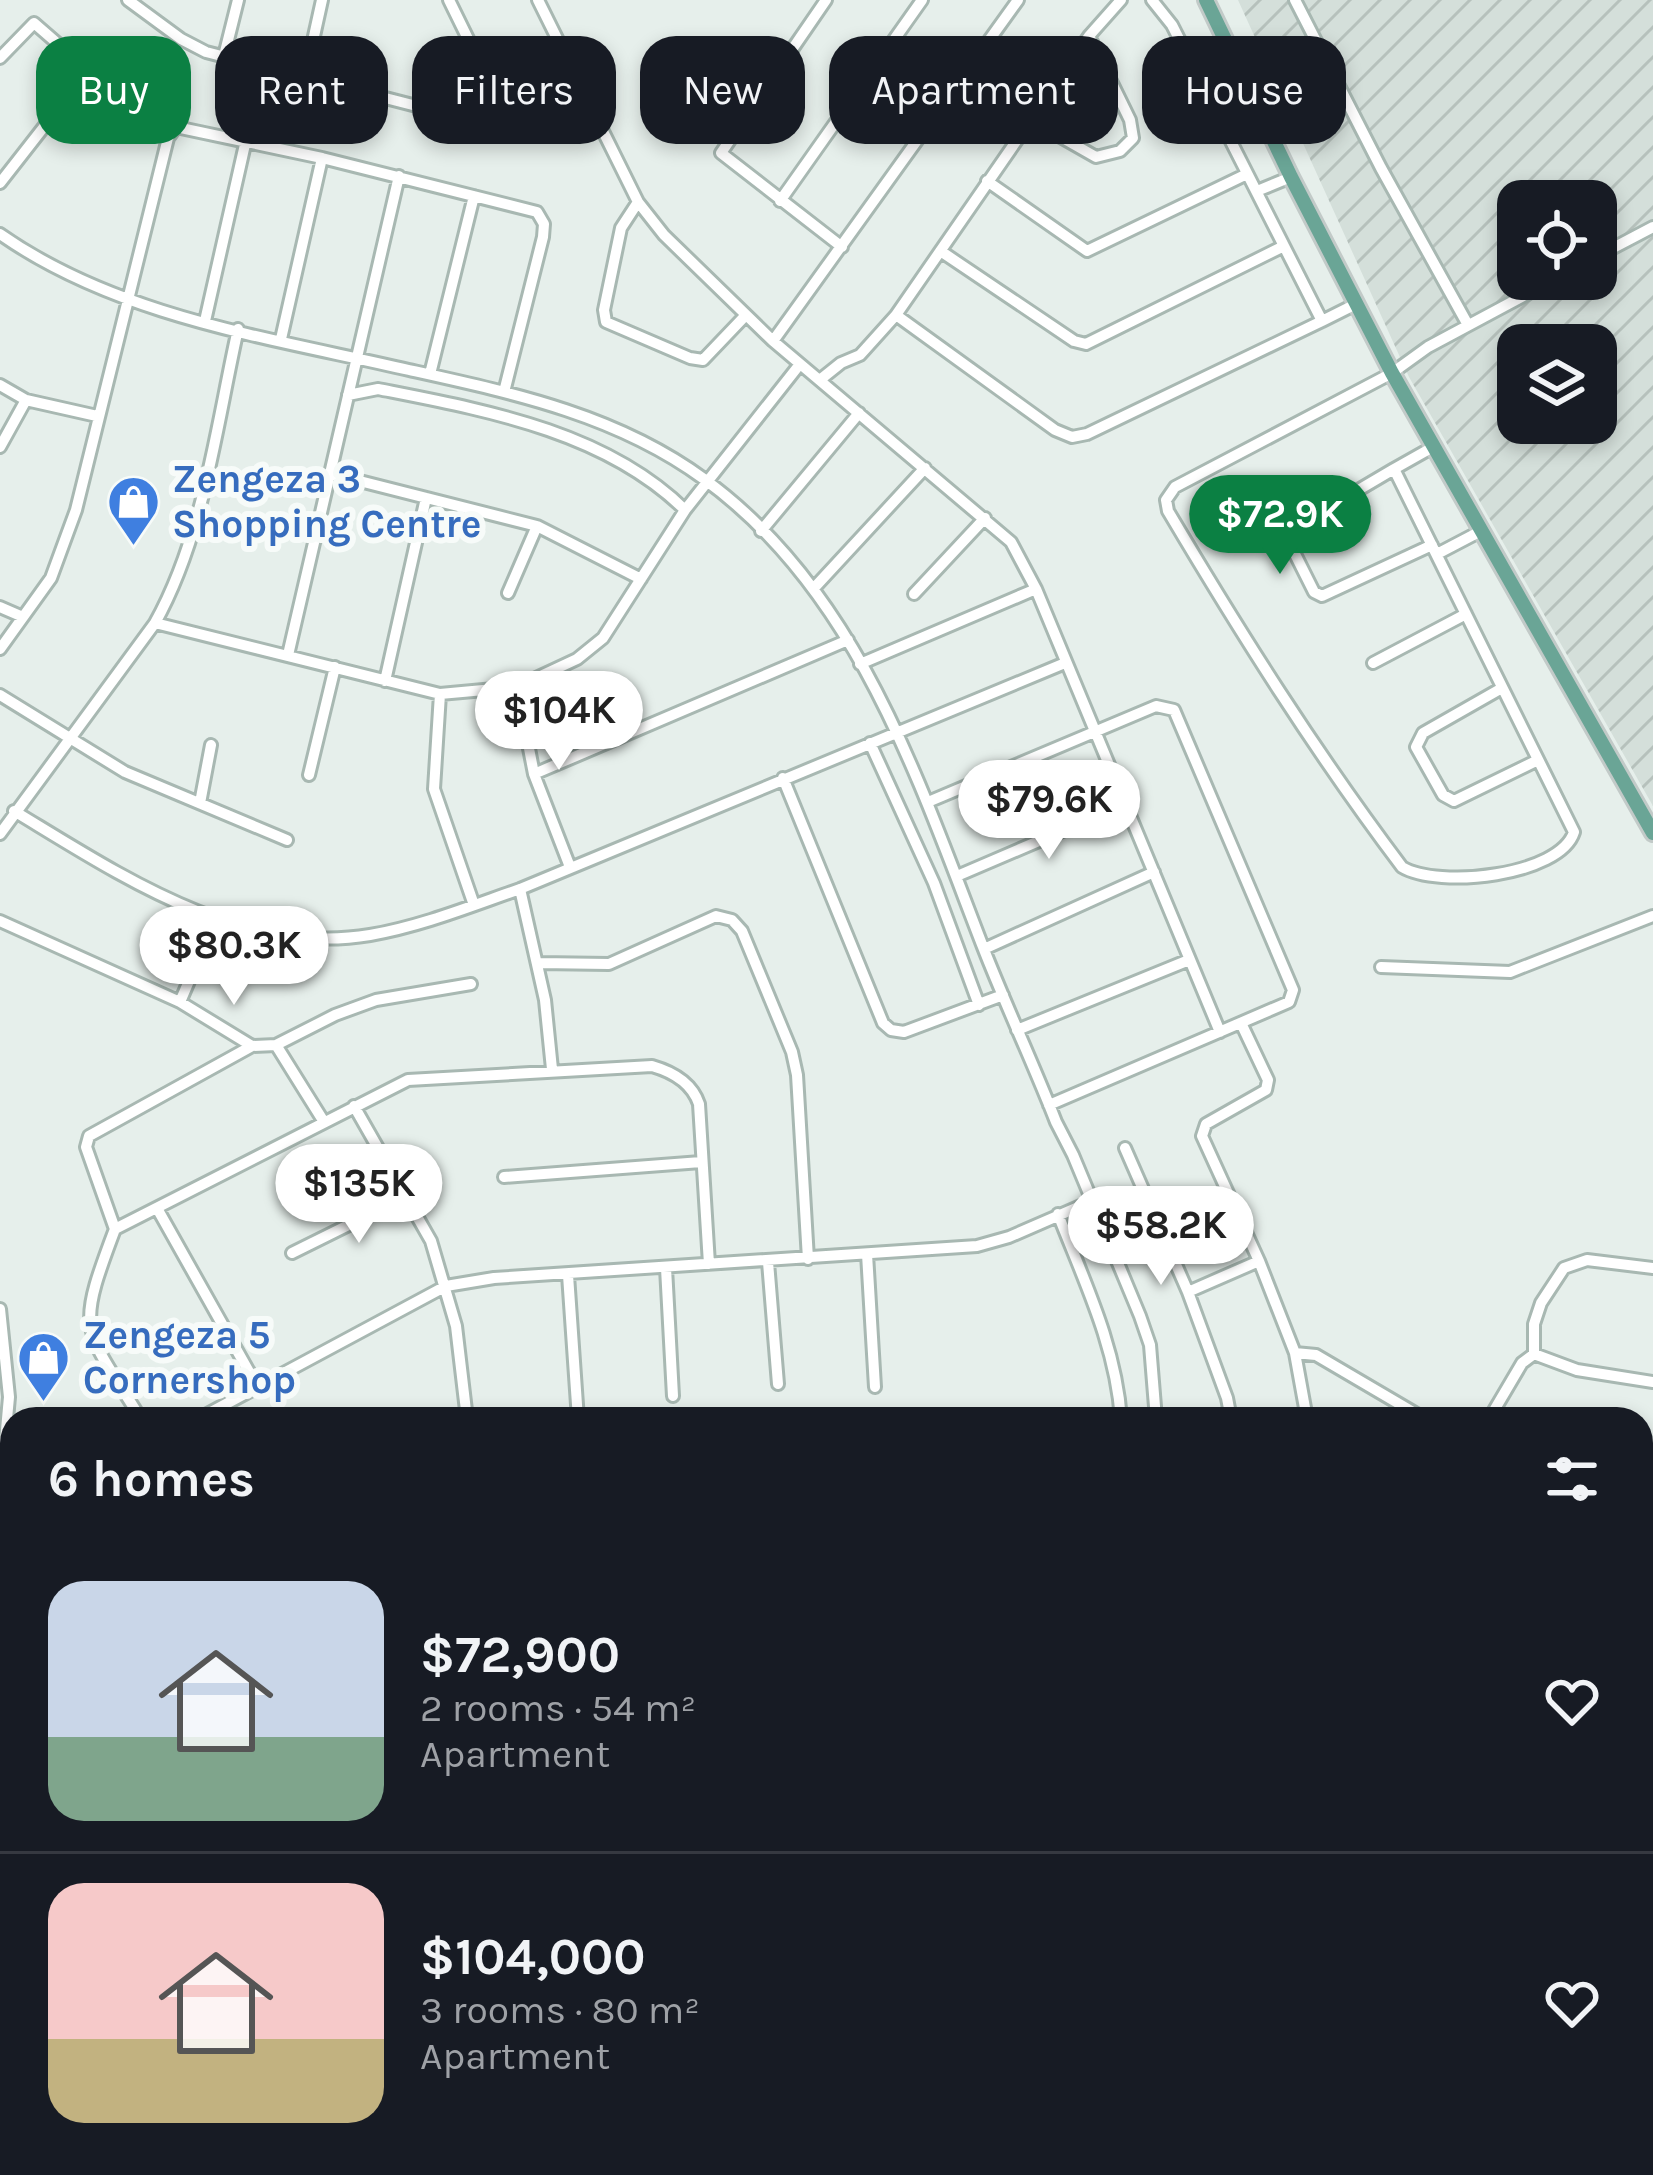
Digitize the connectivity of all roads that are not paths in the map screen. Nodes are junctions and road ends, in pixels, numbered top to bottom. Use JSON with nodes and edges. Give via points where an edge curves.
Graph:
{"nodes":[{"id":1,"x":128,"y":0,"type":"edge"},
{"id":2,"x":238,"y":0,"type":"edge"},
{"id":3,"x":322,"y":0,"type":"edge"},
{"id":4,"x":449,"y":0,"type":"edge"},
{"id":5,"x":538,"y":0,"type":"edge"},
{"id":6,"x":826,"y":0,"type":"edge"},
{"id":7,"x":922,"y":0,"type":"edge"},
{"id":8,"x":1018,"y":0,"type":"edge"},
{"id":9,"x":1120,"y":0,"type":"edge"},
{"id":10,"x":1152,"y":0,"type":"edge"},
{"id":11,"x":1206,"y":0,"type":"edge"},
{"id":12,"x":1295,"y":0,"type":"edge"},
{"id":13,"x":143,"y":5,"type":"edge"},
{"id":14,"x":229,"y":36,"type":"edge"},
{"id":15,"x":314,"y":36,"type":"edge"},
{"id":16,"x":467,"y":36,"type":"edge"},
{"id":17,"x":554,"y":36,"type":"edge"},
{"id":18,"x":1089,"y":36,"type":"edge"},
{"id":19,"x":215,"y":52,"type":"edge"},
{"id":20,"x":0,"y":58,"type":"edge"},
{"id":21,"x":1118,"y":95,"type":"edge"},
{"id":22,"x":215,"y":133,"type":"edge"},
{"id":23,"x":245,"y":144,"type":"edge"},
{"id":24,"x":263,"y":144,"type":"edge"},
{"id":25,"x":608,"y":144,"type":"edge"},
{"id":26,"x":1013,"y":144,"type":"edge"},
{"id":27,"x":1073,"y":144,"type":"edge"},
{"id":28,"x":322,"y":158,"type":"junction"},
{"id":29,"x":1246,"y":174,"type":"junction"},
{"id":30,"x":399,"y":176,"type":"junction"},
{"id":31,"x":1291,"y":177,"type":"junction"},
{"id":32,"x":987,"y":181,"type":"junction"},
{"id":33,"x":0,"y":183,"type":"edge"},
{"id":34,"x":1257,"y":191,"type":"junction"},
{"id":35,"x":474,"y":196,"type":"junction"},
{"id":36,"x":780,"y":201,"type":"junction"},
{"id":37,"x":638,"y":202,"type":"junction"},
{"id":38,"x":1653,"y":227,"type":"edge"},
{"id":39,"x":0,"y":234,"type":"edge"},
{"id":40,"x":1284,"y":246,"type":"junction"},
{"id":41,"x":1617,"y":246,"type":"edge"},
{"id":42,"x":842,"y":247,"type":"junction"},
{"id":43,"x":942,"y":253,"type":"junction"},
{"id":44,"x":1515,"y":300,"type":"edge"},
{"id":45,"x":129,"y":301,"type":"junction"},
{"id":46,"x":1356,"y":304,"type":"junction"},
{"id":47,"x":745,"y":316,"type":"junction"},
{"id":48,"x":896,"y":316,"type":"junction"},
{"id":49,"x":205,"y":321,"type":"junction"},
{"id":50,"x":1322,"y":321,"type":"junction"},
{"id":51,"x":1468,"y":325,"type":"junction"},
{"id":52,"x":238,"y":329,"type":"junction"},
{"id":53,"x":281,"y":339,"type":"junction"},
{"id":54,"x":773,"y":341,"type":"junction"},
{"id":55,"x":355,"y":357,"type":"junction"},
{"id":56,"x":800,"y":364,"type":"junction"},
{"id":57,"x":1392,"y":373,"type":"junction"},
{"id":58,"x":430,"y":374,"type":"junction"},
{"id":59,"x":821,"y":379,"type":"junction"},
{"id":60,"x":0,"y":386,"type":"edge"},
{"id":61,"x":504,"y":392,"type":"junction"},
{"id":62,"x":348,"y":395,"type":"junction"},
{"id":63,"x":26,"y":400,"type":"junction"},
{"id":64,"x":860,"y":413,"type":"junction"},
{"id":65,"x":97,"y":416,"type":"junction"},
{"id":66,"x":0,"y":447,"type":"edge"},
{"id":67,"x":1433,"y":447,"type":"junction"},
{"id":68,"x":925,"y":468,"type":"junction"},
{"id":69,"x":1394,"y":469,"type":"junction"},
{"id":70,"x":332,"y":474,"type":"junction"},
{"id":71,"x":706,"y":481,"type":"junction"},
{"id":72,"x":426,"y":498,"type":"junction"},
{"id":73,"x":685,"y":510,"type":"junction"},
{"id":74,"x":985,"y":518,"type":"junction"},
{"id":75,"x":536,"y":526,"type":"junction"},
{"id":76,"x":761,"y":531,"type":"junction"},
{"id":77,"x":1479,"y":532,"type":"junction"},
{"id":78,"x":1434,"y":549,"type":"junction"},
{"id":79,"x":641,"y":579,"type":"junction"},
{"id":80,"x":814,"y":588,"type":"junction"},
{"id":81,"x":1036,"y":589,"type":"junction"},
{"id":82,"x":508,"y":593,"type":"dead end"},
{"id":83,"x":914,"y":594,"type":"dead end"},
{"id":84,"x":0,"y":607,"type":"edge"},
{"id":85,"x":1466,"y":614,"type":"junction"},
{"id":86,"x":23,"y":617,"type":"junction"},
{"id":87,"x":154,"y":623,"type":"junction"},
{"id":88,"x":848,"y":640,"type":"junction"},
{"id":89,"x":0,"y":649,"type":"edge"},
{"id":90,"x":288,"y":656,"type":"junction"},
{"id":91,"x":1065,"y":663,"type":"junction"},
{"id":92,"x":1373,"y":663,"type":"dead end"},
{"id":93,"x":860,"y":664,"type":"junction"},
{"id":94,"x":335,"y":667,"type":"junction"},
{"id":95,"x":385,"y":681,"type":"junction"},
{"id":96,"x":517,"y":687,"type":"junction"},
{"id":97,"x":1502,"y":688,"type":"junction"},
{"id":98,"x":440,"y":694,"type":"junction"},
{"id":99,"x":0,"y":695,"type":"edge"},
{"id":100,"x":1093,"y":730,"type":"junction"},
{"id":101,"x":897,"y":731,"type":"junction"},
{"id":102,"x":70,"y":739,"type":"junction"},
{"id":103,"x":870,"y":743,"type":"junction"},
{"id":104,"x":211,"y":745,"type":"dead end"},
{"id":105,"x":1538,"y":760,"type":"junction"},
{"id":106,"x":534,"y":774,"type":"junction"},
{"id":107,"x":309,"y":775,"type":"dead end"},
{"id":108,"x":783,"y":778,"type":"junction"},
{"id":109,"x":928,"y":802,"type":"junction"},
{"id":110,"x":200,"y":803,"type":"junction"},
{"id":111,"x":1124,"y":805,"type":"junction"},
{"id":112,"x":14,"y":811,"type":"junction"},
{"id":113,"x":1653,"y":833,"type":"edge"},
{"id":114,"x":0,"y":834,"type":"edge"},
{"id":115,"x":287,"y":839,"type":"dead end"},
{"id":116,"x":570,"y":867,"type":"junction"},
{"id":117,"x":1154,"y":872,"type":"junction"},
{"id":118,"x":957,"y":876,"type":"junction"},
{"id":119,"x":520,"y":889,"type":"junction"},
{"id":120,"x":474,"y":905,"type":"junction"},
{"id":121,"x":1653,"y":916,"type":"edge"},
{"id":122,"x":215,"y":920,"type":"junction"},
{"id":123,"x":0,"y":921,"type":"edge"},
{"id":124,"x":984,"y":949,"type":"junction"},
{"id":125,"x":1189,"y":960,"type":"junction"},
{"id":126,"x":538,"y":963,"type":"junction"},
{"id":127,"x":1381,"y":967,"type":"dead end"},
{"id":128,"x":471,"y":984,"type":"dead end"},
{"id":129,"x":1003,"y":995,"type":"junction"},
{"id":130,"x":180,"y":1002,"type":"junction"},
{"id":131,"x":979,"y":1005,"type":"junction"},
{"id":132,"x":1241,"y":1023,"type":"junction"},
{"id":133,"x":1018,"y":1030,"type":"junction"},
{"id":134,"x":1220,"y":1032,"type":"junction"},
{"id":135,"x":275,"y":1045,"type":"junction"},
{"id":136,"x":252,"y":1046,"type":"junction"},
{"id":137,"x":552,"y":1070,"type":"junction"},
{"id":138,"x":1049,"y":1105,"type":"junction"},
{"id":139,"x":355,"y":1106,"type":"junction"},
{"id":140,"x":324,"y":1122,"type":"junction"},
{"id":141,"x":1125,"y":1148,"type":"dead end"},
{"id":142,"x":701,"y":1162,"type":"junction"},
{"id":143,"x":504,"y":1177,"type":"dead end"},
{"id":144,"x":405,"y":1197,"type":"junction"},
{"id":145,"x":1092,"y":1201,"type":"junction"},
{"id":146,"x":158,"y":1210,"type":"junction"},
{"id":147,"x":1058,"y":1214,"type":"junction"},
{"id":148,"x":116,"y":1228,"type":"junction"},
{"id":149,"x":292,"y":1252,"type":"dead end"},
{"id":150,"x":867,"y":1254,"type":"junction"},
{"id":151,"x":808,"y":1259,"type":"junction"},
{"id":152,"x":1259,"y":1261,"type":"junction"},
{"id":153,"x":768,"y":1262,"type":"junction"},
{"id":154,"x":709,"y":1264,"type":"junction"},
{"id":155,"x":666,"y":1268,"type":"junction"},
{"id":156,"x":1653,"y":1268,"type":"edge"},
{"id":157,"x":568,"y":1275,"type":"junction"},
{"id":158,"x":446,"y":1286,"type":"junction"},
{"id":159,"x":1188,"y":1292,"type":"junction"},
{"id":160,"x":0,"y":1309,"type":"edge"},
{"id":161,"x":1295,"y":1353,"type":"junction"},
{"id":162,"x":1534,"y":1354,"type":"junction"},
{"id":163,"x":1653,"y":1382,"type":"edge"},
{"id":164,"x":778,"y":1384,"type":"dead end"},
{"id":165,"x":257,"y":1386,"type":"junction"},
{"id":166,"x":875,"y":1387,"type":"dead end"},
{"id":167,"x":673,"y":1396,"type":"dead end"},
{"id":168,"x":9,"y":1407,"type":"edge"},
{"id":169,"x":134,"y":1407,"type":"edge"},
{"id":170,"x":219,"y":1407,"type":"edge"},
{"id":171,"x":466,"y":1407,"type":"edge"},
{"id":172,"x":577,"y":1407,"type":"edge"},
{"id":173,"x":1119,"y":1407,"type":"edge"},
{"id":174,"x":1155,"y":1407,"type":"edge"},
{"id":175,"x":1229,"y":1407,"type":"edge"},
{"id":176,"x":1305,"y":1407,"type":"edge"},
{"id":177,"x":1405,"y":1407,"type":"edge"},
{"id":178,"x":1496,"y":1407,"type":"edge"}],
"edges":[{"from":1,"to":13,"type":"street"},
{"from":2,"to":14,"type":"street"},
{"from":3,"to":15,"type":"street"},
{"from":4,"to":16,"type":"street"},
{"from":5,"to":17,"type":"street"},
{"from":6,"to":36,"type":"street","via":[[721,153]]},
{"from":7,"to":36,"type":"street"},
{"from":8,"to":42,"type":"street"},
{"from":9,"to":18,"type":"street"},
{"from":10,"to":29,"type":"street"},
{"from":11,"to":31,"type":"main road"},
{"from":12,"to":51,"type":"street"},
{"from":13,"to":19,"type":"street","via":[[181,39]]},
{"from":20,"to":33,"type":"street","via":[[34,23],[86,73]]},
{"from":21,"to":27,"type":"street","via":[[1133,138],[1120,152],[1096,157]]},
{"from":22,"to":45,"type":"street","via":[[172,131]]},
{"from":23,"to":49,"type":"street"},
{"from":24,"to":28,"type":"street"},
{"from":25,"to":37,"type":"street"},
{"from":26,"to":32,"type":"street"},
{"from":28,"to":30,"type":"street"},
{"from":28,"to":53,"type":"street"},
{"from":29,"to":32,"type":"street","via":[[1087,251]]},
{"from":29,"to":34,"type":"street"},
{"from":30,"to":35,"type":"street"},
{"from":30,"to":55,"type":"street"},
{"from":31,"to":34,"type":"street"},
{"from":31,"to":46,"type":"main road"},
{"from":32,"to":43,"type":"street"},
{"from":34,"to":40,"type":"street"},
{"from":35,"to":58,"type":"street"},
{"from":35,"to":61,"type":"street","via":[[525,207],[544,224]]},
{"from":36,"to":42,"type":"street"},
{"from":37,"to":47,"type":"street"},
{"from":37,"to":47,"type":"street","via":[[621,228],[606,322],[703,360]]},
{"from":38,"to":41,"type":"street"},
{"from":39,"to":45,"type":"street"},
{"from":40,"to":43,"type":"street","via":[[1086,344]]},
{"from":40,"to":50,"type":"street"},
{"from":42,"to":54,"type":"street"},
{"from":43,"to":48,"type":"street"},
{"from":44,"to":51,"type":"street"},
{"from":45,"to":49,"type":"street"},
{"from":45,"to":65,"type":"street"},
{"from":46,"to":50,"type":"street"},
{"from":46,"to":57,"type":"main road"},
{"from":47,"to":54,"type":"street"},
{"from":48,"to":50,"type":"street","via":[[1072,437]]},
{"from":48,"to":59,"type":"street","via":[[860,355]]},
{"from":49,"to":52,"type":"street"},
{"from":51,"to":57,"type":"street"},
{"from":52,"to":53,"type":"street"},
{"from":52,"to":87,"type":"street","via":[[186,554]]},
{"from":53,"to":55,"type":"street"},
{"from":54,"to":56,"type":"street"},
{"from":55,"to":58,"type":"street"},
{"from":55,"to":62,"type":"street"},
{"from":56,"to":59,"type":"street"},
{"from":56,"to":71,"type":"street"},
{"from":57,"to":67,"type":"main road"},
{"from":57,"to":105,"type":"street","via":[[1174,487],[1168,511],[1287,707],[1402,867],[1473,877],[1562,851],[1571,843],[1572,821]]},
{"from":58,"to":61,"type":"street"},
{"from":59,"to":64,"type":"street"},
{"from":60,"to":63,"type":"street"},
{"from":61,"to":71,"type":"street","via":[[576,412]]},
{"from":62,"to":70,"type":"street"},
{"from":62,"to":73,"type":"street","via":[[378,389],[564,436],[633,468]]},
{"from":63,"to":65,"type":"street"},
{"from":63,"to":66,"type":"street"},
{"from":64,"to":68,"type":"street"},
{"from":64,"to":76,"type":"street"},
{"from":65,"to":86,"type":"street","via":[[51,578]]},
{"from":67,"to":69,"type":"street"},
{"from":67,"to":77,"type":"main road"},
{"from":68,"to":74,"type":"street"},
{"from":68,"to":80,"type":"street"},
{"from":69,"to":78,"type":"street"},
{"from":69,"to":78,"type":"street","via":[[1291,531],[1288,542],[1322,596]]},
{"from":70,"to":72,"type":"street"},
{"from":70,"to":90,"type":"street"},
{"from":71,"to":73,"type":"street"},
{"from":71,"to":76,"type":"street"},
{"from":72,"to":75,"type":"street"},
{"from":72,"to":95,"type":"street"},
{"from":73,"to":79,"type":"street"},
{"from":74,"to":81,"type":"street","via":[[1011,542]]},
{"from":74,"to":83,"type":"street"},
{"from":75,"to":79,"type":"street"},
{"from":75,"to":82,"type":"street"},
{"from":76,"to":80,"type":"street"},
{"from":77,"to":78,"type":"street"},
{"from":77,"to":113,"type":"main road"},
{"from":78,"to":85,"type":"street"},
{"from":79,"to":96,"type":"street","via":[[592,648]]},
{"from":80,"to":88,"type":"street"},
{"from":81,"to":91,"type":"street"},
{"from":81,"to":93,"type":"street"},
{"from":84,"to":86,"type":"street"},
{"from":85,"to":92,"type":"street"},
{"from":85,"to":97,"type":"street"},
{"from":86,"to":89,"type":"street"},
{"from":87,"to":90,"type":"street"},
{"from":87,"to":102,"type":"street"},
{"from":88,"to":93,"type":"street"},
{"from":88,"to":106,"type":"street"},
{"from":90,"to":94,"type":"street"},
{"from":91,"to":100,"type":"street"},
{"from":91,"to":101,"type":"street"},
{"from":93,"to":101,"type":"street"},
{"from":94,"to":95,"type":"street"},
{"from":94,"to":107,"type":"street"},
{"from":95,"to":98,"type":"street"},
{"from":96,"to":98,"type":"street"},
{"from":96,"to":106,"type":"street"},
{"from":97,"to":105,"type":"street"},
{"from":97,"to":105,"type":"street","via":[[1423,733],[1416,748],[1454,801]]},
{"from":98,"to":120,"type":"street","via":[[434,789]]},
{"from":99,"to":102,"type":"street"},
{"from":100,"to":109,"type":"street"},
{"from":100,"to":111,"type":"street"},
{"from":100,"to":132,"type":"street","via":[[1156,706],[1174,710],[1293,990],[1289,1002]]},
{"from":101,"to":103,"type":"street"},
{"from":101,"to":109,"type":"street"},
{"from":102,"to":110,"type":"street"},
{"from":102,"to":112,"type":"street"},
{"from":103,"to":108,"type":"street"},
{"from":103,"to":131,"type":"street"},
{"from":104,"to":110,"type":"street"},
{"from":106,"to":116,"type":"street"},
{"from":108,"to":116,"type":"street"},
{"from":108,"to":131,"type":"street","via":[[883,1023],[904,1032]]},
{"from":109,"to":118,"type":"street"},
{"from":110,"to":115,"type":"street"},
{"from":111,"to":117,"type":"street"},
{"from":111,"to":118,"type":"street"},
{"from":112,"to":114,"type":"street"},
{"from":112,"to":122,"type":"street"},
{"from":116,"to":119,"type":"street"},
{"from":117,"to":124,"type":"street"},
{"from":117,"to":125,"type":"street"},
{"from":118,"to":124,"type":"street"},
{"from":119,"to":120,"type":"street"},
{"from":119,"to":126,"type":"street"},
{"from":120,"to":122,"type":"street","via":[[336,939]]},
{"from":121,"to":127,"type":"street","via":[[1510,972]]},
{"from":122,"to":130,"type":"street"},
{"from":123,"to":130,"type":"street"},
{"from":124,"to":129,"type":"street"},
{"from":125,"to":133,"type":"street"},
{"from":125,"to":134,"type":"street"},
{"from":126,"to":137,"type":"street"},
{"from":126,"to":151,"type":"street","via":[[609,964],[716,916],[732,920],[792,1052]]},
{"from":128,"to":135,"type":"street","via":[[354,1006]]},
{"from":129,"to":131,"type":"street"},
{"from":129,"to":133,"type":"street"},
{"from":130,"to":136,"type":"street"},
{"from":132,"to":134,"type":"street"},
{"from":132,"to":152,"type":"street","via":[[1268,1085],[1206,1124],[1202,1136]]},
{"from":133,"to":138,"type":"street"},
{"from":134,"to":138,"type":"street"},
{"from":135,"to":136,"type":"street"},
{"from":135,"to":140,"type":"street"},
{"from":136,"to":148,"type":"street","via":[[89,1136]]},
{"from":137,"to":139,"type":"street","via":[[408,1080]]},
{"from":137,"to":142,"type":"street","via":[[652,1066],[675,1074],[699,1104]]},
{"from":138,"to":145,"type":"street"},
{"from":139,"to":140,"type":"street"},
{"from":139,"to":144,"type":"street"},
{"from":140,"to":146,"type":"street"},
{"from":141,"to":159,"type":"street"},
{"from":142,"to":143,"type":"street"},
{"from":142,"to":154,"type":"street"},
{"from":144,"to":149,"type":"street"},
{"from":144,"to":158,"type":"street"},
{"from":145,"to":147,"type":"street"},
{"from":145,"to":174,"type":"street","via":[[1150,1345]]},
{"from":146,"to":148,"type":"street"},
{"from":146,"to":165,"type":"street"},
{"from":147,"to":150,"type":"street","via":[[992,1243]]},
{"from":147,"to":173,"type":"street","via":[[1103,1327]]},
{"from":148,"to":169,"type":"street","via":[[87,1315],[90,1337]]},
{"from":150,"to":151,"type":"street"},
{"from":150,"to":166,"type":"street"},
{"from":151,"to":153,"type":"street"},
{"from":152,"to":159,"type":"street"},
{"from":152,"to":161,"type":"street"},
{"from":153,"to":154,"type":"street"},
{"from":153,"to":164,"type":"street"},
{"from":154,"to":155,"type":"street"},
{"from":155,"to":157,"type":"street"},
{"from":155,"to":167,"type":"street"},
{"from":156,"to":162,"type":"street","via":[[1587,1260],[1564,1268],[1540,1303]]},
{"from":157,"to":158,"type":"street"},
{"from":157,"to":172,"type":"street"},
{"from":158,"to":165,"type":"street"},
{"from":158,"to":171,"type":"street"},
{"from":159,"to":175,"type":"street"},
{"from":160,"to":168,"type":"street"},
{"from":161,"to":176,"type":"street"},
{"from":161,"to":177,"type":"street","via":[[1316,1355]]},
{"from":162,"to":163,"type":"street"},
{"from":162,"to":178,"type":"street"},
{"from":165,"to":170,"type":"street"}]}
